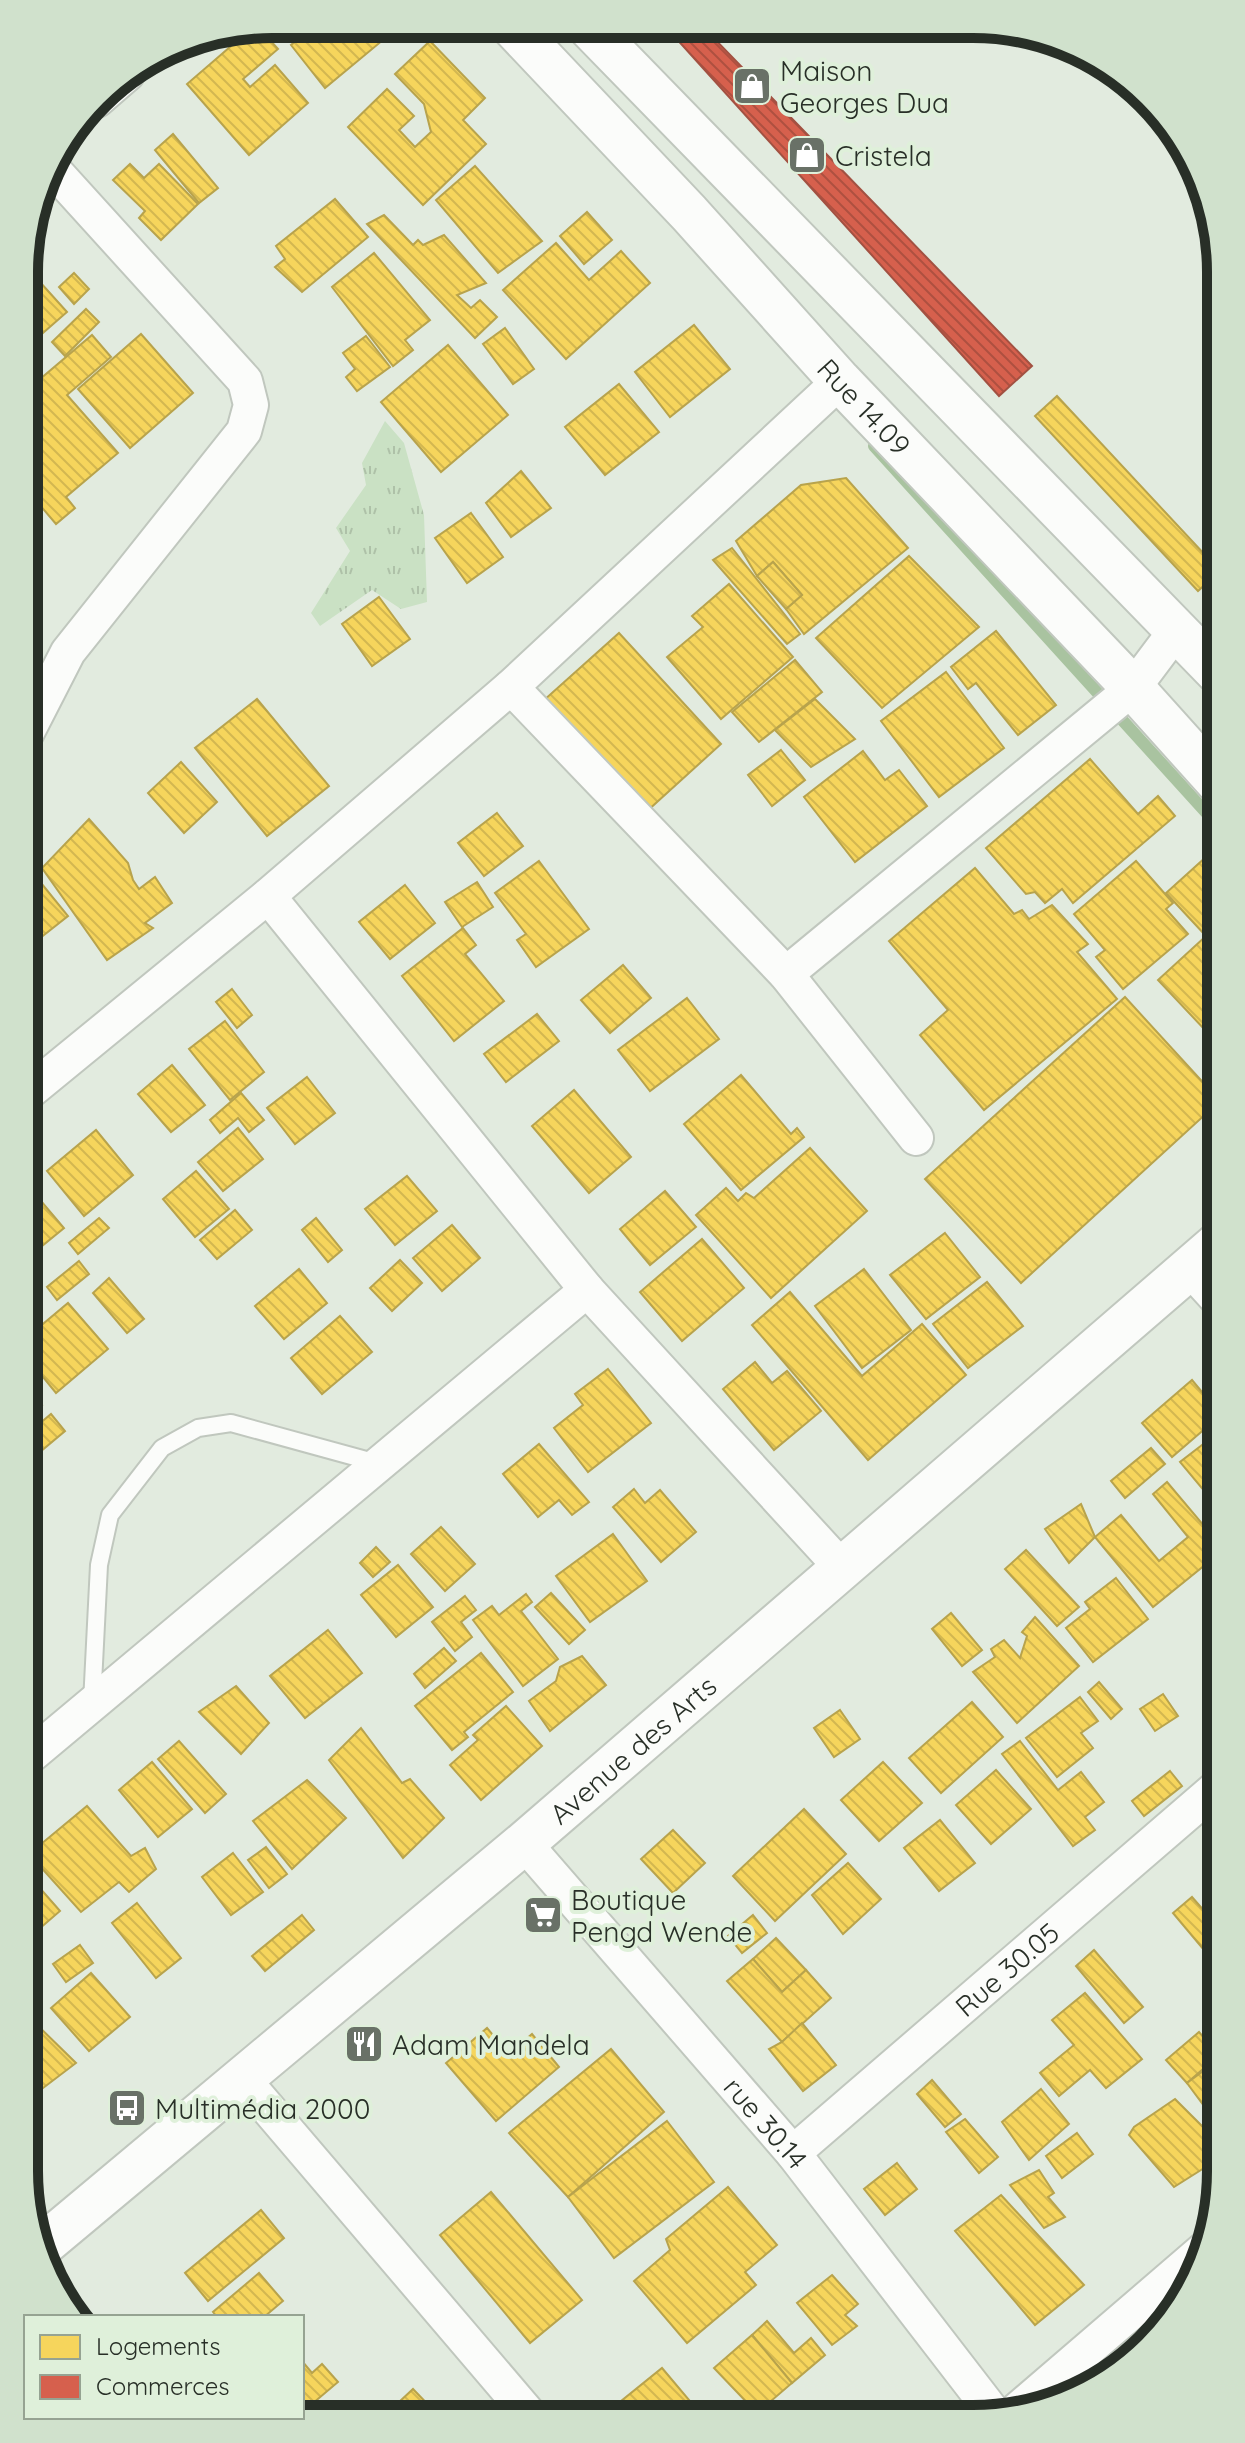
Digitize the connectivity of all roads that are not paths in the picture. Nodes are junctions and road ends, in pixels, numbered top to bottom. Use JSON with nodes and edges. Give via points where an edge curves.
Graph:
{"nodes":[{"id":1,"x":524,"y":39,"type":"edge"},
{"id":2,"x":600,"y":39,"type":"edge"},
{"id":3,"x":59,"y":176,"type":"edge"},
{"id":4,"x":840,"y":381,"type":"junction"},
{"id":5,"x":1175,"y":632,"type":"junction"},
{"id":6,"x":1207,"y":662,"type":"edge"},
{"id":7,"x":511,"y":687,"type":"junction"},
{"id":8,"x":1133,"y":688,"type":"junction"},
{"id":9,"x":38,"y":711,"type":"edge"},
{"id":10,"x":1207,"y":770,"type":"edge"},
{"id":11,"x":268,"y":896,"type":"junction"},
{"id":12,"x":786,"y":974,"type":"junction"},
{"id":13,"x":38,"y":1084,"type":"edge"},
{"id":14,"x":916,"y":1138,"type":"dead end"},
{"id":15,"x":1206,"y":1254,"type":"edge"},
{"id":16,"x":1190,"y":1269,"type":"junction"},
{"id":17,"x":1206,"y":1287,"type":"edge"},
{"id":18,"x":587,"y":1290,"type":"junction"},
{"id":19,"x":380,"y":1464,"type":"junction"},
{"id":20,"x":842,"y":1568,"type":"junction"},
{"id":21,"x":91,"y":1705,"type":"junction"},
{"id":22,"x":38,"y":1749,"type":"edge"},
{"id":23,"x":1206,"y":1797,"type":"edge"},
{"id":24,"x":524,"y":1843,"type":"junction"},
{"id":25,"x":242,"y":2078,"type":"junction"},
{"id":26,"x":793,"y":2153,"type":"junction"},
{"id":27,"x":48,"y":2240,"type":"edge"},
{"id":28,"x":1188,"y":2264,"type":"edge"},
{"id":29,"x":1032,"y":2397,"type":"edge"},
{"id":30,"x":987,"y":2404,"type":"edge"},
{"id":31,"x":521,"y":2405,"type":"edge"}],
"edges":[{"from":1,"to":4,"type":"street","name":"Rue 14.09"},
{"from":2,"to":5,"type":"street"},
{"from":3,"to":9,"type":"street","via":[[245,381],[251,405],[244,431],[68,652]]},
{"from":4,"to":7,"type":"street"},
{"from":4,"to":8,"type":"street","name":"Rue 14.09"},
{"from":5,"to":6,"type":"street"},
{"from":5,"to":8,"type":"street"},
{"from":7,"to":11,"type":"street"},
{"from":7,"to":12,"type":"street"},
{"from":8,"to":10,"type":"street","name":"Rue 14.09"},
{"from":8,"to":12,"type":"street"},
{"from":11,"to":13,"type":"street"},
{"from":11,"to":18,"type":"street"},
{"from":12,"to":14,"type":"street"},
{"from":15,"to":16,"type":"street","name":"Avenue des Arts"},
{"from":16,"to":17,"type":"street"},
{"from":16,"to":20,"type":"street","name":"Avenue des Arts"},
{"from":18,"to":19,"type":"street"},
{"from":18,"to":20,"type":"street"},
{"from":19,"to":21,"type":"street"},
{"from":19,"to":21,"type":"lane","via":[[231,1423],[198,1428],[162,1448],[110,1515],[99,1565]]},
{"from":20,"to":24,"type":"street","name":"Avenue des Arts"},
{"from":21,"to":22,"type":"street"},
{"from":23,"to":26,"type":"street","name":"Rue 30.05"},
{"from":24,"to":25,"type":"street","name":"Avenue des Arts"},
{"from":24,"to":26,"type":"street","name":"rue 30.14"},
{"from":25,"to":27,"type":"street","name":"Avenue des Arts"},
{"from":25,"to":31,"type":"street"},
{"from":26,"to":30,"type":"street","name":"rue 30.14"},
{"from":28,"to":29,"type":"street"}]}
